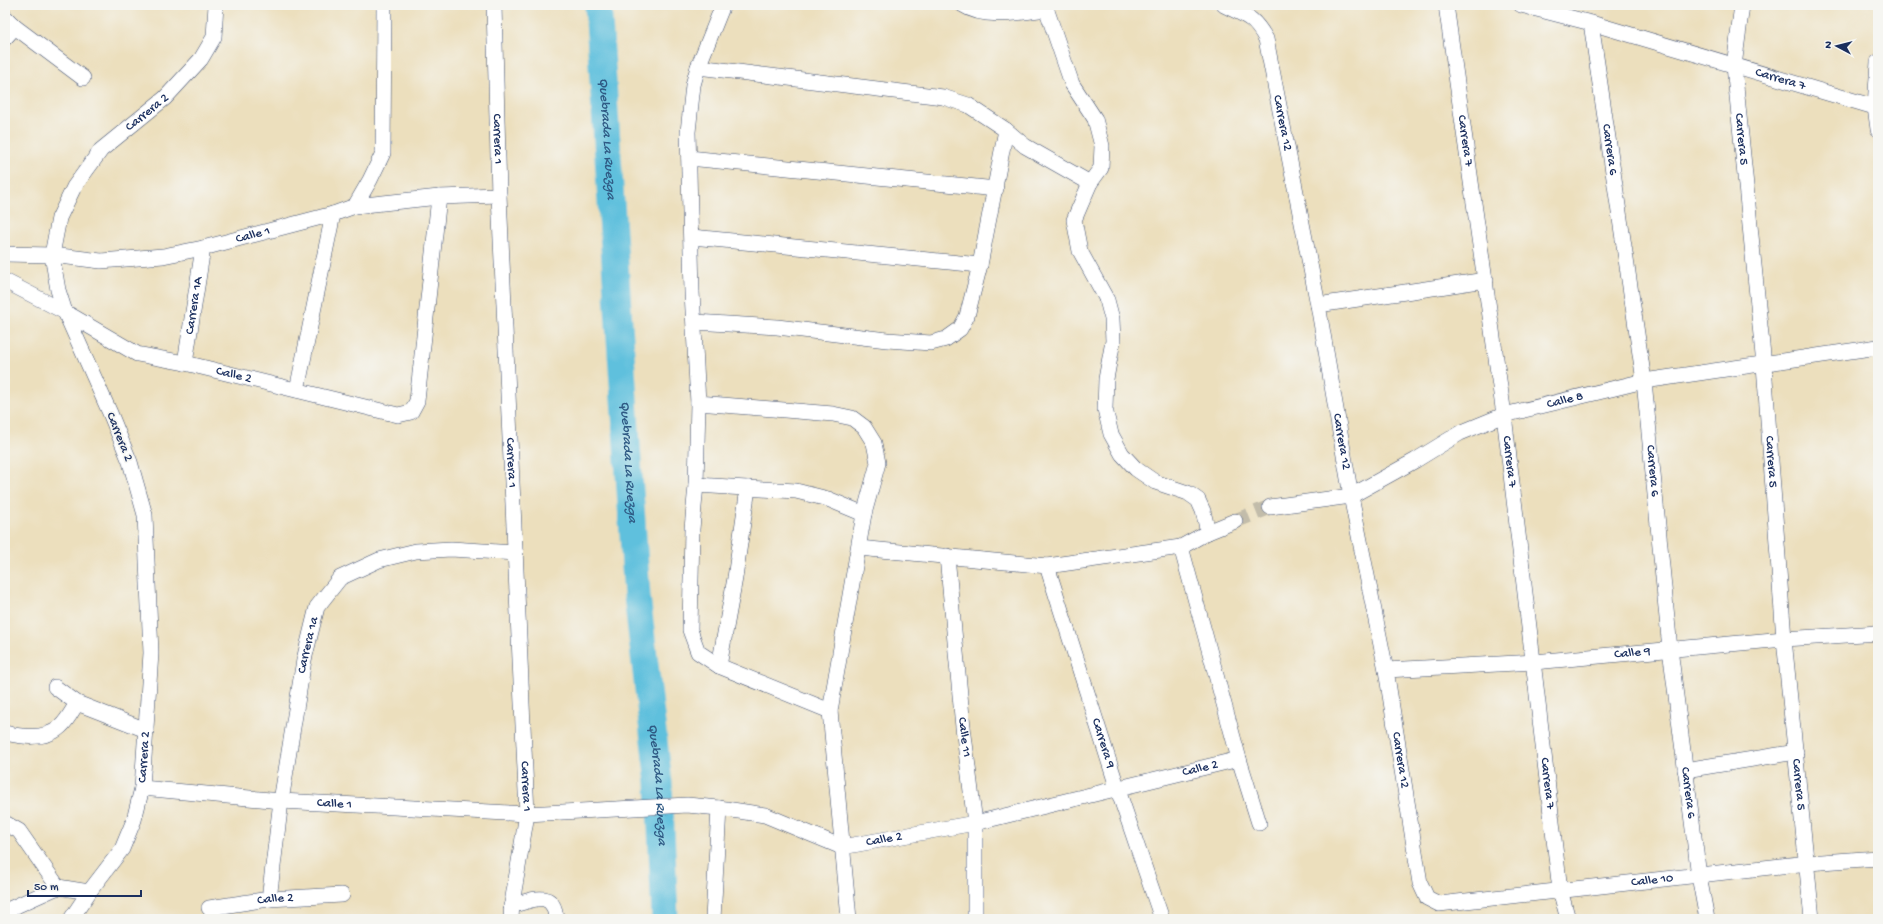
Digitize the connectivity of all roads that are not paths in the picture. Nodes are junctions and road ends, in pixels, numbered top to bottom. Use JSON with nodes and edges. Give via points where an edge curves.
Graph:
{"nodes":[{"id":1,"x":216,"y":5,"type":"edge"},
{"id":2,"x":384,"y":5,"type":"edge"},
{"id":3,"x":494,"y":5,"type":"edge"},
{"id":4,"x":723,"y":5,"type":"edge"},
{"id":5,"x":963,"y":5,"type":"edge"},
{"id":6,"x":1224,"y":5,"type":"edge"},
{"id":7,"x":1446,"y":5,"type":"edge"},
{"id":8,"x":1521,"y":5,"type":"edge"},
{"id":9,"x":1742,"y":5,"type":"edge"},
{"id":10,"x":1046,"y":7,"type":"edge"},
{"id":11,"x":1592,"y":23,"type":"junction"},
{"id":12,"x":8,"y":28,"type":"edge"},
{"id":13,"x":1878,"y":62,"type":"edge"},
{"id":14,"x":1734,"y":66,"type":"junction"},
{"id":15,"x":698,"y":67,"type":"junction"},
{"id":16,"x":83,"y":78,"type":"dead end"},
{"id":17,"x":1876,"y":107,"type":"edge"},
{"id":18,"x":1878,"y":129,"type":"edge"},
{"id":19,"x":1006,"y":130,"type":"junction"},
{"id":20,"x":689,"y":158,"type":"junction"},
{"id":21,"x":1090,"y":184,"type":"junction"},
{"id":22,"x":996,"y":189,"type":"junction"},
{"id":23,"x":499,"y":195,"type":"junction"},
{"id":24,"x":440,"y":197,"type":"junction"},
{"id":25,"x":355,"y":206,"type":"junction"},
{"id":26,"x":333,"y":214,"type":"junction"},
{"id":27,"x":692,"y":237,"type":"junction"},
{"id":28,"x":203,"y":248,"type":"junction"},
{"id":29,"x":5,"y":254,"type":"edge"},
{"id":30,"x":52,"y":255,"type":"junction"},
{"id":31,"x":980,"y":265,"type":"junction"},
{"id":32,"x":1486,"y":280,"type":"junction"},
{"id":33,"x":5,"y":281,"type":"edge"},
{"id":34,"x":1318,"y":305,"type":"junction"},
{"id":35,"x":65,"y":312,"type":"junction"},
{"id":36,"x":695,"y":322,"type":"junction"},
{"id":37,"x":1878,"y":347,"type":"edge"},
{"id":38,"x":185,"y":363,"type":"junction"},
{"id":39,"x":1764,"y":365,"type":"junction"},
{"id":40,"x":1644,"y":381,"type":"junction"},
{"id":41,"x":297,"y":390,"type":"junction"},
{"id":42,"x":698,"y":404,"type":"junction"},
{"id":43,"x":1504,"y":415,"type":"junction"},
{"id":44,"x":696,"y":485,"type":"junction"},
{"id":45,"x":748,"y":488,"type":"junction"},
{"id":46,"x":1351,"y":496,"type":"junction"},
{"id":47,"x":1270,"y":507,"type":"tunnel mouth"},
{"id":48,"x":864,"y":514,"type":"junction"},
{"id":49,"x":1235,"y":521,"type":"tunnel mouth"},
{"id":50,"x":1208,"y":532,"type":"junction"},
{"id":51,"x":1181,"y":547,"type":"junction"},
{"id":52,"x":859,"y":548,"type":"junction"},
{"id":53,"x":516,"y":553,"type":"junction"},
{"id":54,"x":948,"y":556,"type":"junction"},
{"id":55,"x":1047,"y":566,"type":"junction"},
{"id":56,"x":1878,"y":633,"type":"edge"},
{"id":57,"x":1784,"y":639,"type":"junction"},
{"id":58,"x":1670,"y":649,"type":"junction"},
{"id":59,"x":1534,"y":662,"type":"junction"},
{"id":60,"x":719,"y":666,"type":"junction"},
{"id":61,"x":1386,"y":670,"type":"junction"},
{"id":62,"x":55,"y":687,"type":"dead end"},
{"id":63,"x":77,"y":703,"type":"junction"},
{"id":64,"x":830,"y":711,"type":"junction"},
{"id":65,"x":146,"y":730,"type":"junction"},
{"id":66,"x":5,"y":733,"type":"edge"},
{"id":67,"x":1796,"y":752,"type":"junction"},
{"id":68,"x":1239,"y":759,"type":"junction"},
{"id":69,"x":1685,"y":770,"type":"junction"},
{"id":70,"x":142,"y":788,"type":"junction"},
{"id":71,"x":1118,"y":790,"type":"junction"},
{"id":72,"x":281,"y":801,"type":"junction"},
{"id":73,"x":719,"y":808,"type":"junction"},
{"id":74,"x":527,"y":814,"type":"junction"},
{"id":75,"x":5,"y":823,"type":"edge"},
{"id":76,"x":976,"y":823,"type":"junction"},
{"id":77,"x":1259,"y":823,"type":"dead end"},
{"id":78,"x":842,"y":847,"type":"junction"},
{"id":79,"x":1878,"y":858,"type":"edge"},
{"id":80,"x":1808,"y":863,"type":"junction"},
{"id":81,"x":1699,"y":876,"type":"junction"},
{"id":82,"x":58,"y":887,"type":"junction"},
{"id":83,"x":1560,"y":890,"type":"junction"},
{"id":84,"x":89,"y":892,"type":"junction"},
{"id":85,"x":342,"y":895,"type":"dead end"},
{"id":86,"x":1427,"y":898,"type":"joint"},
{"id":87,"x":269,"y":899,"type":"junction"},
{"id":88,"x":209,"y":908,"type":"dead end"},
{"id":89,"x":5,"y":911,"type":"edge"},
{"id":90,"x":511,"y":912,"type":"edge"},
{"id":91,"x":71,"y":919,"type":"edge"},
{"id":92,"x":556,"y":919,"type":"edge"},
{"id":93,"x":713,"y":919,"type":"edge"},
{"id":94,"x":849,"y":919,"type":"edge"},
{"id":95,"x":975,"y":919,"type":"edge"},
{"id":96,"x":1162,"y":919,"type":"edge"},
{"id":97,"x":1568,"y":919,"type":"edge"},
{"id":98,"x":1707,"y":919,"type":"edge"},
{"id":99,"x":1812,"y":919,"type":"edge"}],
"edges":[{"from":1,"to":30,"type":"street","name":"Carrera 2","via":[[214,37],[201,59],[165,98],[101,150],[74,187],[59,218]]},
{"from":2,"to":25,"type":"street","via":[[383,153]]},
{"from":3,"to":23,"type":"street","name":"Carrera 1"},
{"from":4,"to":15,"type":"street"},
{"from":5,"to":10,"type":"street","via":[[990,14]]},
{"from":6,"to":34,"type":"street","name":"Carrera 12","via":[[1249,16],[1266,38]]},
{"from":7,"to":32,"type":"street","name":"Carrera 7"},
{"from":8,"to":11,"type":"street","name":"Carrera 7"},
{"from":9,"to":14,"type":"street","name":"Carrera 5"},
{"from":10,"to":21,"type":"street","via":[[1072,84],[1095,119],[1102,146],[1101,168]]},
{"from":11,"to":14,"type":"street","name":"Carrera 7"},
{"from":11,"to":40,"type":"street","name":"Carrera 6"},
{"from":12,"to":16,"type":"street"},
{"from":13,"to":17,"type":"street"},
{"from":14,"to":17,"type":"street","name":"Carrera 7"},
{"from":14,"to":39,"type":"street","name":"Carrera 5"},
{"from":15,"to":19,"type":"street","via":[[943,97],[968,105]]},
{"from":15,"to":20,"type":"street","via":[[693,84],[688,132]]},
{"from":17,"to":18,"type":"street"},
{"from":19,"to":21,"type":"street","via":[[1024,146]]},
{"from":19,"to":22,"type":"street"},
{"from":20,"to":22,"type":"street"},
{"from":20,"to":27,"type":"street"},
{"from":21,"to":50,"type":"street","via":[[1074,220],[1080,251],[1107,300],[1112,319],[1113,341],[1106,379],[1105,409],[1111,434],[1122,454],[1136,469],[1155,482],[1188,493],[1198,500]]},
{"from":22,"to":31,"type":"street"},
{"from":23,"to":24,"type":"street","name":"Calle 1"},
{"from":23,"to":53,"type":"street","name":"Carrera 1"},
{"from":24,"to":25,"type":"street","name":"Calle 1"},
{"from":24,"to":41,"type":"street","name":"Calle 2","via":[[417,401],[411,412],[398,415]]},
{"from":25,"to":26,"type":"street","name":"Calle 1"},
{"from":26,"to":28,"type":"street","name":"Calle 1"},
{"from":26,"to":41,"type":"street"},
{"from":27,"to":31,"type":"street"},
{"from":27,"to":36,"type":"street"},
{"from":28,"to":30,"type":"street","name":"Calle 1","via":[[163,256],[100,261]]},
{"from":28,"to":38,"type":"street","name":"Carrera 1A"},
{"from":29,"to":30,"type":"street","name":"Calle 1"},
{"from":30,"to":35,"type":"street","name":"Carrera 2"},
{"from":31,"to":36,"type":"street","via":[[967,316],[960,329],[946,339],[931,343],[778,327]]},
{"from":32,"to":34,"type":"street"},
{"from":32,"to":43,"type":"street","name":"Carrera 7"},
{"from":33,"to":35,"type":"street","name":"Calle 2"},
{"from":34,"to":46,"type":"street","name":"Carrera 12"},
{"from":35,"to":38,"type":"street","name":"Calle 2","via":[[137,354]]},
{"from":35,"to":65,"type":"street","name":"Carrera 2","via":[[127,455],[145,515],[151,653]]},
{"from":36,"to":42,"type":"street"},
{"from":37,"to":39,"type":"street","name":"Calle 8"},
{"from":38,"to":41,"type":"street","name":"Calle 2"},
{"from":39,"to":40,"type":"street","name":"Calle 8"},
{"from":39,"to":57,"type":"street","name":"Carrera 5"},
{"from":40,"to":43,"type":"street","name":"Calle 8"},
{"from":40,"to":58,"type":"street","name":"Carrera 6"},
{"from":42,"to":44,"type":"street"},
{"from":42,"to":48,"type":"street","via":[[833,414],[852,418],[864,427],[874,443],[878,463]]},
{"from":43,"to":46,"type":"street","name":"Calle 8","via":[[1460,433]]},
{"from":43,"to":59,"type":"street","name":"Carrera 7"},
{"from":44,"to":45,"type":"street"},
{"from":44,"to":60,"type":"street","via":[[692,529],[690,630],[698,652]]},
{"from":45,"to":48,"type":"street","via":[[796,491],[828,499]]},
{"from":45,"to":60,"type":"street"},
{"from":46,"to":47,"type":"street","name":"Calle 8"},
{"from":46,"to":61,"type":"street","name":"Carrera 12"},
{"from":48,"to":52,"type":"street"},
{"from":49,"to":50,"type":"street"},
{"from":50,"to":51,"type":"street"},
{"from":51,"to":55,"type":"street"},
{"from":51,"to":68,"type":"street"},
{"from":52,"to":54,"type":"street"},
{"from":52,"to":64,"type":"street"},
{"from":53,"to":72,"type":"street","name":"Carrera 1a","via":[[450,549],[416,551],[379,560],[340,578],[318,607],[304,660]]},
{"from":53,"to":74,"type":"street","name":"Carrera 1"},
{"from":54,"to":55,"type":"street"},
{"from":54,"to":76,"type":"street","name":"Calle 11","via":[[962,727]]},
{"from":55,"to":71,"type":"street","name":"Carrera 9"},
{"from":56,"to":57,"type":"street","name":"Calle 9"},
{"from":57,"to":58,"type":"street","name":"Calle 9"},
{"from":57,"to":67,"type":"street","name":"Carrera 5"},
{"from":58,"to":59,"type":"street","name":"Calle 9"},
{"from":58,"to":69,"type":"street","name":"Carrera 6"},
{"from":59,"to":61,"type":"street","name":"Calle 9"},
{"from":59,"to":83,"type":"street","name":"Carrera 7"},
{"from":60,"to":64,"type":"street"},
{"from":61,"to":86,"type":"street","name":"Carrera 12","via":[[1420,883]]},
{"from":62,"to":63,"type":"street"},
{"from":63,"to":65,"type":"street"},
{"from":63,"to":66,"type":"street","via":[[60,727],[49,735]]},
{"from":64,"to":78,"type":"street"},
{"from":65,"to":70,"type":"street","name":"Carrera 2"},
{"from":67,"to":69,"type":"street"},
{"from":67,"to":80,"type":"street","name":"Carrera 5"},
{"from":68,"to":71,"type":"street","name":"Calle 2"},
{"from":68,"to":77,"type":"street"},
{"from":69,"to":81,"type":"street","name":"Carrera 6"},
{"from":70,"to":72,"type":"street","name":"Calle 1"},
{"from":70,"to":84,"type":"street","name":"Carrera 2","via":[[134,820],[122,849]]},
{"from":71,"to":76,"type":"street","name":"Calle 2"},
{"from":71,"to":96,"type":"street","name":"Carrera 9"},
{"from":72,"to":74,"type":"street","name":"Calle 1"},
{"from":72,"to":87,"type":"street","name":"Carrera 1a"},
{"from":73,"to":74,"type":"street","via":[[687,805]]},
{"from":73,"to":78,"type":"street","via":[[764,815]]},
{"from":73,"to":93,"type":"street"},
{"from":74,"to":90,"type":"street","name":"Carrera 1"},
{"from":75,"to":82,"type":"street","via":[[19,831]]},
{"from":76,"to":78,"type":"street","name":"Calle 2"},
{"from":76,"to":95,"type":"street","name":"Calle 11"},
{"from":78,"to":94,"type":"street"},
{"from":79,"to":80,"type":"street","name":"Calle 10"},
{"from":80,"to":81,"type":"street","name":"Calle 10"},
{"from":80,"to":99,"type":"street","name":"Carrera 5"},
{"from":81,"to":83,"type":"street","name":"Calle 10"},
{"from":81,"to":98,"type":"street","name":"Carrera 6"},
{"from":82,"to":84,"type":"street"},
{"from":82,"to":89,"type":"street"},
{"from":83,"to":86,"type":"street","name":"Calle 10","via":[[1439,904]]},
{"from":83,"to":97,"type":"street","name":"Carrera 7"},
{"from":84,"to":91,"type":"street","name":"Carrera 2"},
{"from":85,"to":87,"type":"street","name":"Calle 2"},
{"from":87,"to":88,"type":"street","name":"Calle 2"},
{"from":90,"to":92,"type":"street","via":[[539,898],[546,899],[555,907]]}]}
